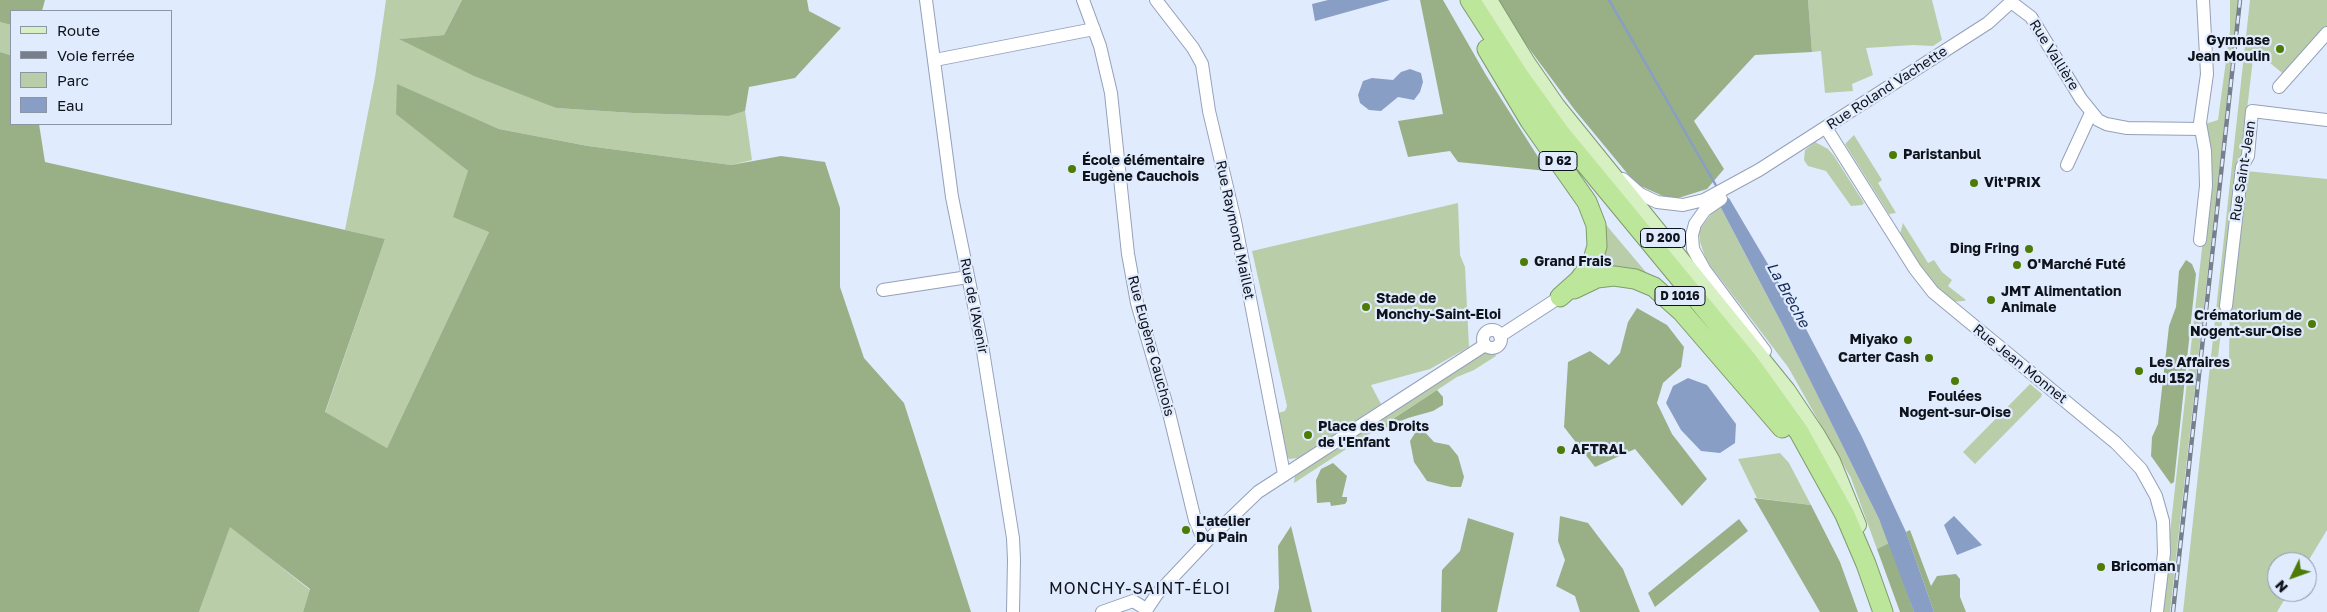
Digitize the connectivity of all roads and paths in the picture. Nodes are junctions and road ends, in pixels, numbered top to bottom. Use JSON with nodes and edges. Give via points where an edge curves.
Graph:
{"nodes":[{"id":1,"x":926,"y":0,"type":"edge"},
{"id":2,"x":1083,"y":0,"type":"edge"},
{"id":3,"x":1156,"y":0,"type":"edge"},
{"id":4,"x":1457,"y":0,"type":"edge"},
{"id":5,"x":1470,"y":0,"type":"edge"},
{"id":6,"x":1488,"y":0,"type":"edge"},
{"id":7,"x":2203,"y":0,"type":"edge"},
{"id":8,"x":2011,"y":1,"type":"edge"},
{"id":9,"x":1472,"y":26,"type":"junction"},
{"id":10,"x":1094,"y":29,"type":"junction"},
{"id":11,"x":2327,"y":33,"type":"edge"},
{"id":12,"x":935,"y":60,"type":"junction"},
{"id":13,"x":1541,"y":84,"type":"junction"},
{"id":14,"x":2279,"y":87,"type":"dead end"},
{"id":15,"x":2091,"y":113,"type":"junction"},
{"id":16,"x":2327,"y":120,"type":"edge"},
{"id":17,"x":1826,"y":128,"type":"junction"},
{"id":18,"x":2201,"y":129,"type":"junction"},
{"id":19,"x":2067,"y":165,"type":"dead end"},
{"id":20,"x":1712,"y":200,"type":"junction"},
{"id":21,"x":2200,"y":240,"type":"dead end"},
{"id":22,"x":968,"y":278,"type":"junction"},
{"id":23,"x":883,"y":290,"type":"dead end"},
{"id":24,"x":1560,"y":297,"type":"junction"},
{"id":25,"x":2226,"y":306,"type":"dead end"},
{"id":26,"x":1796,"y":402,"type":"junction"},
{"id":27,"x":1782,"y":428,"type":"junction"},
{"id":28,"x":1284,"y":474,"type":"junction"},
{"id":29,"x":1207,"y":541,"type":"junction"},
{"id":30,"x":1160,"y":591,"type":"junction"},
{"id":31,"x":1131,"y":601,"type":"junction"},
{"id":32,"x":1146,"y":611,"type":"edge"},
{"id":33,"x":1013,"y":612,"type":"edge"},
{"id":34,"x":1102,"y":612,"type":"edge"},
{"id":35,"x":1870,"y":612,"type":"edge"},
{"id":36,"x":1883,"y":612,"type":"edge"},
{"id":37,"x":2157,"y":612,"type":"edge"}],
"edges":[{"from":1,"to":12,"type":"street","name":"Rue de l'Avenir"},
{"from":2,"to":10,"type":"street","name":"Rue Eugène Cauchois"},
{"from":3,"to":28,"type":"street","name":"Rue Raymond Maillet","via":[[1202,64]]},
{"from":4,"to":9,"type":"highway","number":"D 1016"},
{"from":5,"to":36,"type":"highway","number":"D 1016","via":[[1560,133],[1748,361],[1799,432],[1848,520]]},
{"from":6,"to":13,"type":"main road","number":"D 200"},
{"from":7,"to":18,"type":"street","via":[[2207,74]]},
{"from":8,"to":15,"type":"street","name":"Rue Vallière","via":[[2031,16]]},
{"from":8,"to":17,"type":"street","name":"Rue Roland Vachette","via":[[1988,23]]},
{"from":9,"to":24,"type":"highway","number":"D 62","via":[[1594,218],[1598,239],[1594,258],[1584,274]]},
{"from":9,"to":27,"type":"highway","number":"D 1016","via":[[1550,138],[1728,354]]},
{"from":10,"to":12,"type":"street"},
{"from":10,"to":29,"type":"street","name":"Rue Eugène Cauchois","via":[[1113,101],[1128,254],[1135,293],[1196,520]]},
{"from":11,"to":14,"type":"street"},
{"from":12,"to":22,"type":"street","name":"Rue de l'Avenir","via":[[951,187]]},
{"from":13,"to":20,"type":"street","via":[[1621,177],[1640,194],[1670,204]]},
{"from":13,"to":26,"type":"main road","number":"D 200"},
{"from":15,"to":18,"type":"street","name":"Rue Vallière","via":[[2106,124],[2121,128]]},
{"from":15,"to":19,"type":"street"},
{"from":16,"to":25,"type":"street","name":"Rue Saint-Jean","via":[[2252,111],[2248,156],[2242,167]]},
{"from":17,"to":20,"type":"street","name":"Rue Roland Vachette"},
{"from":17,"to":37,"type":"street","name":"Rue Jean Monnet","via":[[1933,292],[2116,443],[2141,469],[2156,496],[2163,521],[2164,553]]},
{"from":18,"to":21,"type":"street","via":[[2206,186]]},
{"from":20,"to":26,"type":"street","via":[[1695,224],[1693,249],[1704,269],[1773,362]]},
{"from":22,"to":23,"type":"street"},
{"from":22,"to":33,"type":"street","name":"Rue de l'Avenir","via":[[1013,538]]},
{"from":24,"to":27,"type":"highway","number":"D 62","via":[[1608,276],[1635,279],[1654,287],[1688,319]]},
{"from":24,"to":28,"type":"street","number":"D 62","via":[[1500,336],[1494,331],[1486,333],[1485,345]]},
{"from":26,"to":36,"type":"main road","number":"D 200","via":[[1822,443],[1843,486],[1870,557]]},
{"from":27,"to":35,"type":"highway","number":"D 1016","via":[[1834,521]]},
{"from":28,"to":29,"type":"street","via":[[1253,496]]},
{"from":29,"to":30,"type":"street"},
{"from":30,"to":31,"type":"street"},
{"from":30,"to":32,"type":"street"},
{"from":31,"to":32,"type":"street","via":[[1139,603]]},
{"from":31,"to":34,"type":"street"}]}
